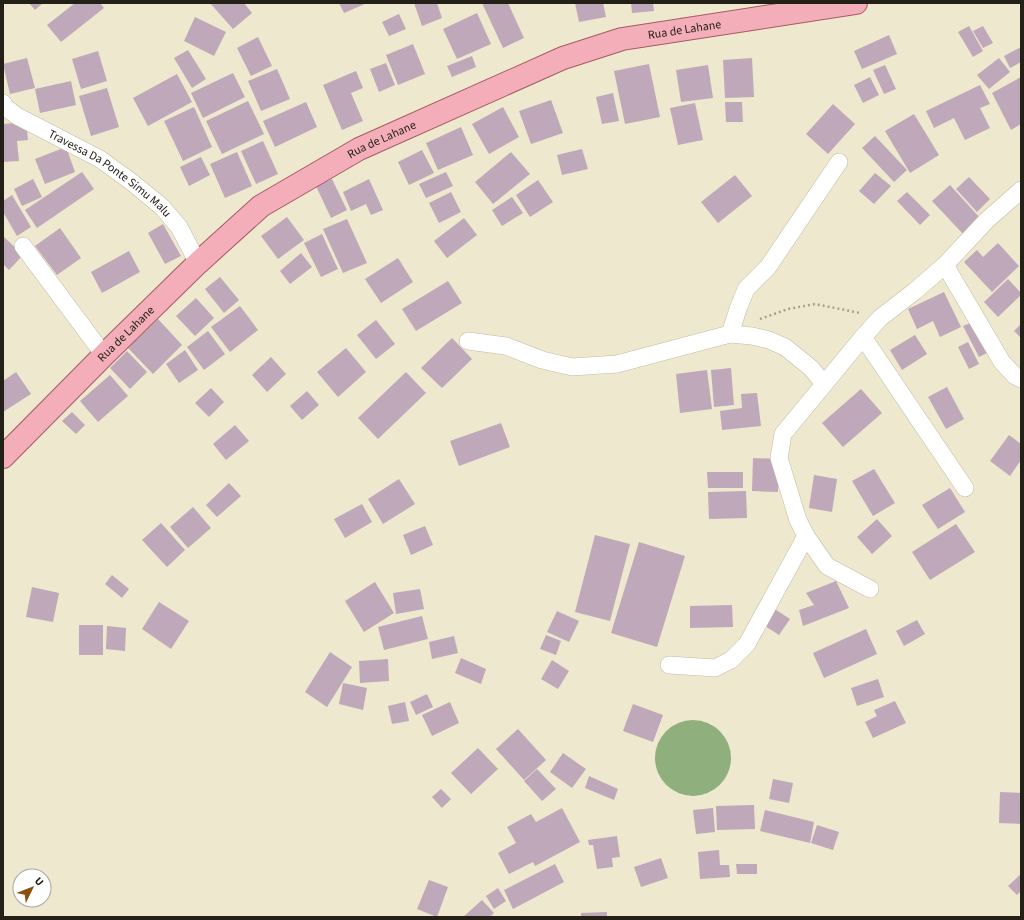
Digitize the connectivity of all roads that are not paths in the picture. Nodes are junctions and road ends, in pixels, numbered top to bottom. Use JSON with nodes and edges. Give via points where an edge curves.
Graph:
{"nodes":[{"id":1,"x":856,"y":3,"type":"edge"},
{"id":2,"x":3,"y":103,"type":"edge"},
{"id":3,"x":839,"y":162,"type":"dead end"},
{"id":4,"x":1021,"y":190,"type":"edge"},
{"id":5,"x":23,"y":246,"type":"dead end"},
{"id":6,"x":198,"y":262,"type":"junction"},
{"id":7,"x":945,"y":265,"type":"junction"},
{"id":8,"x":730,"y":334,"type":"junction"},
{"id":9,"x":863,"y":338,"type":"junction"},
{"id":10,"x":468,"y":341,"type":"dead end"},
{"id":11,"x":104,"y":355,"type":"junction"},
{"id":12,"x":1021,"y":379,"type":"edge"},
{"id":13,"x":824,"y":384,"type":"junction"},
{"id":14,"x":3,"y":457,"type":"edge"},
{"id":15,"x":965,"y":488,"type":"dead end"},
{"id":16,"x":806,"y":536,"type":"junction"},
{"id":17,"x":870,"y":590,"type":"dead end"},
{"id":18,"x":669,"y":665,"type":"dead end"}],
"edges":[{"from":1,"to":6,"type":"main road","name":"Rua de Lahane","via":[[622,39],[563,58],[359,149],[261,206]]},
{"from":2,"to":6,"type":"street","name":"Travessa Da Ponte Simu Malu","via":[[17,116],[100,159],[133,183],[162,207],[179,227]]},
{"from":3,"to":8,"type":"street","via":[[768,267],[746,289]]},
{"from":4,"to":7,"type":"street","via":[[987,220]]},
{"from":5,"to":11,"type":"street"},
{"from":6,"to":11,"type":"main road","name":"Rua de Lahane"},
{"from":7,"to":9,"type":"street","via":[[880,318]]},
{"from":7,"to":12,"type":"street","via":[[1002,362]]},
{"from":8,"to":10,"type":"street","via":[[617,364],[572,367],[542,360],[506,346]]},
{"from":8,"to":13,"type":"street","via":[[769,340],[785,347],[811,368]]},
{"from":9,"to":13,"type":"street"},
{"from":9,"to":15,"type":"street"},
{"from":11,"to":14,"type":"main road","name":"Rua de Lahane"},
{"from":13,"to":16,"type":"street","via":[[783,434],[779,458],[798,520]]},
{"from":16,"to":17,"type":"street","via":[[827,566]]},
{"from":16,"to":18,"type":"street","via":[[747,644],[731,660],[715,668]]}]}
